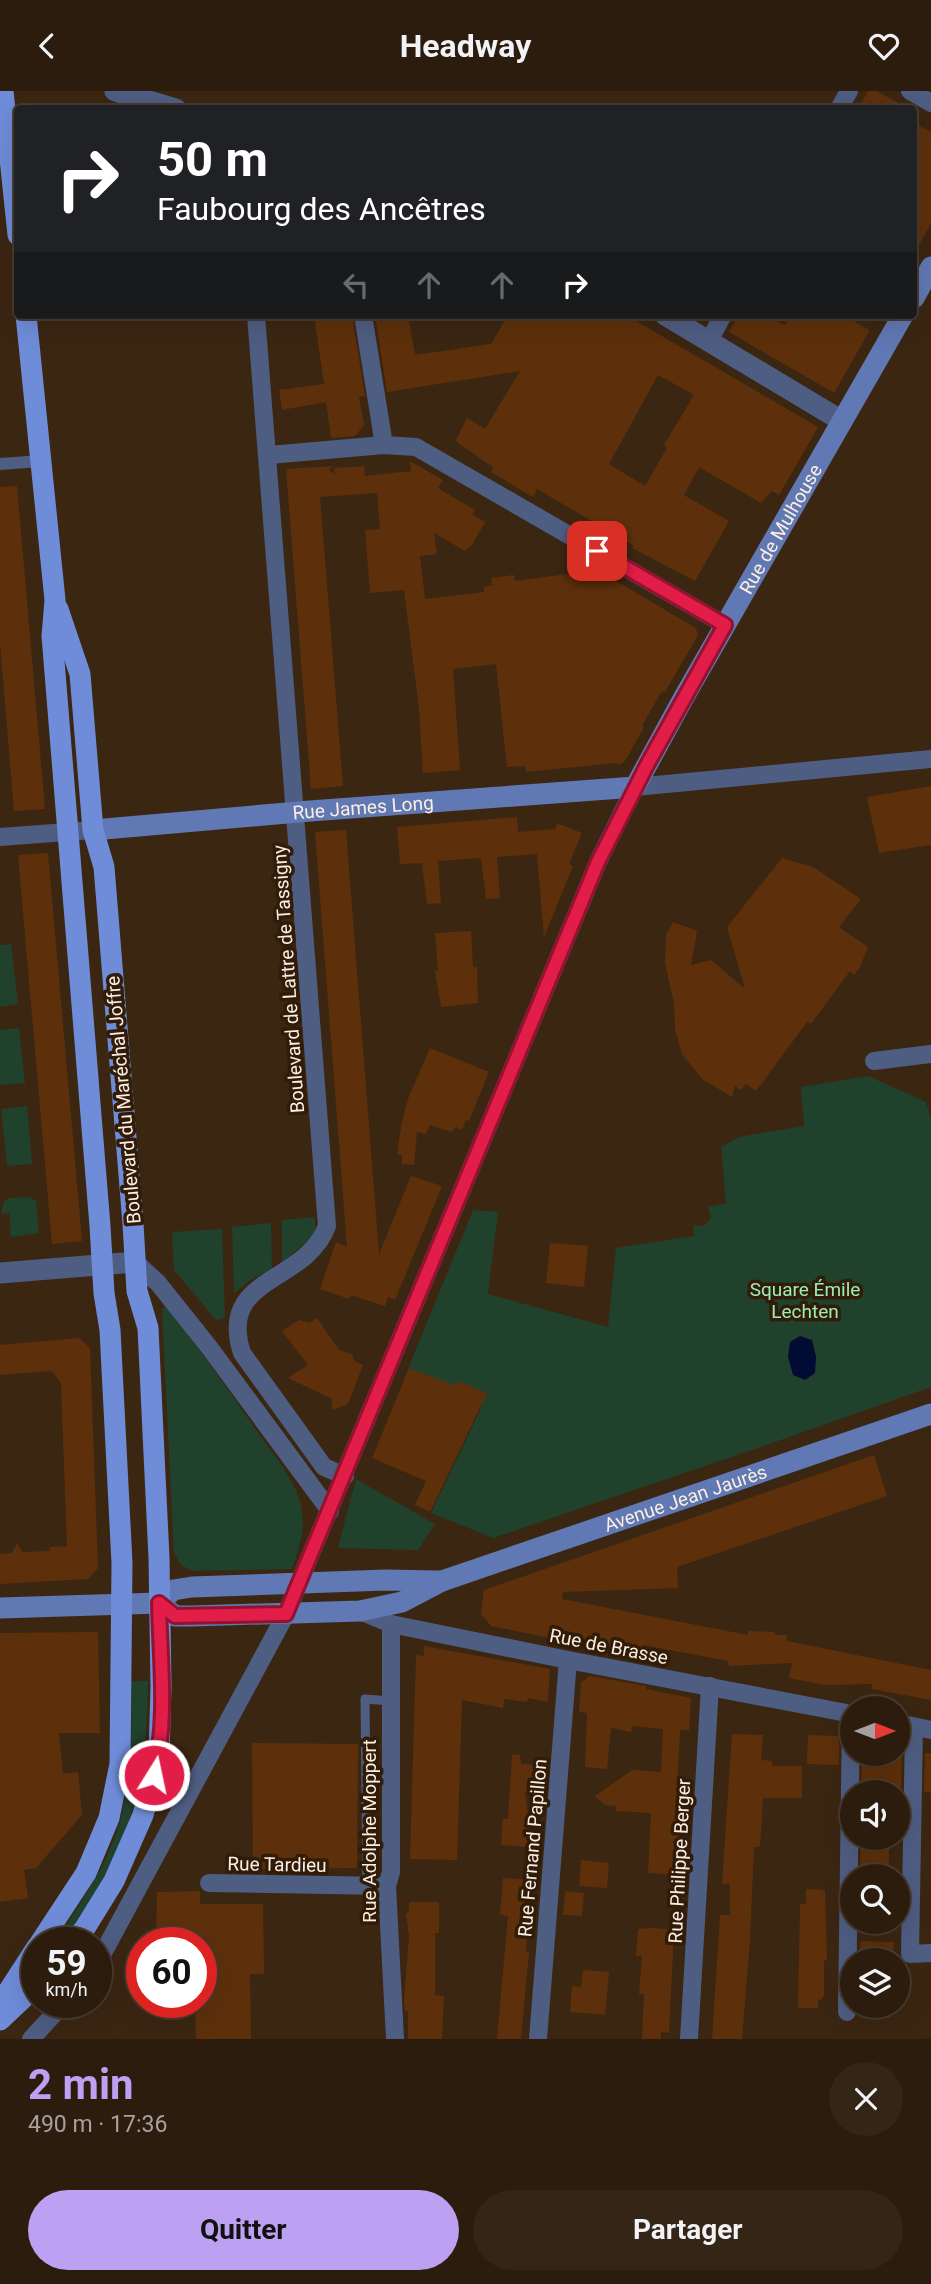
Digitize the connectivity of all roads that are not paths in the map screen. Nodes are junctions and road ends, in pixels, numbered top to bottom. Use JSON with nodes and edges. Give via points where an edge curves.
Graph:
{"nodes":[{"id":1,"x":3,"y":91,"type":"edge"},
{"id":2,"x":115,"y":91,"type":"edge"},
{"id":3,"x":910,"y":91,"type":"edge"},
{"id":4,"x":931,"y":103,"type":"edge"},
{"id":5,"x":162,"y":105,"type":"edge"},
{"id":6,"x":14,"y":197,"type":"edge"},
{"id":7,"x":931,"y":267,"type":"edge"},
{"id":8,"x":917,"y":292,"type":"edge"},
{"id":9,"x":26,"y":319,"type":"edge"},
{"id":10,"x":257,"y":319,"type":"edge"},
{"id":11,"x":364,"y":319,"type":"edge"},
{"id":12,"x":672,"y":319,"type":"edge"},
{"id":13,"x":721,"y":319,"type":"edge"},
{"id":14,"x":902,"y":319,"type":"edge"},
{"id":15,"x":709,"y":341,"type":"junction"},
{"id":16,"x":842,"y":421,"type":"junction"},
{"id":17,"x":384,"y":445,"type":"junction"},
{"id":18,"x":269,"y":455,"type":"junction"},
{"id":19,"x":41,"y":461,"type":"junction"},
{"id":20,"x":0,"y":464,"type":"edge"},
{"id":21,"x":55,"y":600,"type":"junction"},
{"id":22,"x":725,"y":625,"type":"junction"},
{"id":23,"x":931,"y":759,"type":"edge"},
{"id":24,"x":635,"y":787,"type":"junction"},
{"id":25,"x":296,"y":812,"type":"junction"},
{"id":26,"x":93,"y":830,"type":"junction"},
{"id":27,"x":67,"y":832,"type":"junction"},
{"id":28,"x":0,"y":837,"type":"edge"},
{"id":29,"x":931,"y":1054,"type":"edge"},
{"id":30,"x":874,"y":1061,"type":"dead end"},
{"id":31,"x":135,"y":1262,"type":"junction"},
{"id":32,"x":103,"y":1264,"type":"junction"},
{"id":33,"x":0,"y":1273,"type":"edge"},
{"id":34,"x":931,"y":1414,"type":"edge"},
{"id":35,"x":345,"y":1475,"type":"junction"},
{"id":36,"x":330,"y":1511,"type":"junction"},
{"id":37,"x":442,"y":1581,"type":"junction"},
{"id":38,"x":299,"y":1584,"type":"junction"},
{"id":39,"x":159,"y":1603,"type":"junction"},
{"id":40,"x":121,"y":1606,"type":"junction"},
{"id":41,"x":0,"y":1608,"type":"edge"},
{"id":42,"x":360,"y":1611,"type":"junction"},
{"id":43,"x":286,"y":1614,"type":"junction"},
{"id":44,"x":391,"y":1624,"type":"junction"},
{"id":45,"x":568,"y":1660,"type":"junction"},
{"id":46,"x":710,"y":1686,"type":"junction"},
{"id":47,"x":391,"y":1701,"type":"junction"},
{"id":48,"x":840,"y":1712,"type":"edge"},
{"id":49,"x":914,"y":1727,"type":"edge"},
{"id":50,"x":850,"y":1766,"type":"edge"},
{"id":51,"x":209,"y":1884,"type":"dead end"},
{"id":52,"x":366,"y":1886,"type":"junction"},
{"id":53,"x":387,"y":1886,"type":"junction"},
{"id":54,"x":50,"y":1927,"type":"edge"},
{"id":55,"x":86,"y":1927,"type":"edge"},
{"id":56,"x":112,"y":1936,"type":"edge"},
{"id":57,"x":847,"y":1948,"type":"edge"},
{"id":58,"x":931,"y":1953,"type":"edge"},
{"id":59,"x":21,"y":1970,"type":"edge"},
{"id":60,"x":1,"y":2000,"type":"edge"},
{"id":61,"x":21,"y":2000,"type":"edge"},
{"id":62,"x":50,"y":2018,"type":"edge"},
{"id":63,"x":0,"y":2020,"type":"edge"},
{"id":64,"x":31,"y":2039,"type":"edge"},
{"id":65,"x":395,"y":2039,"type":"edge"},
{"id":66,"x":538,"y":2039,"type":"edge"},
{"id":67,"x":689,"y":2039,"type":"edge"}],
"edges":[{"from":1,"to":6,"type":"main road"},
{"from":2,"to":5,"type":"street"},
{"from":3,"to":4,"type":"street"},
{"from":7,"to":8,"type":"main road"},
{"from":9,"to":19,"type":"main road","name":"Boulevard du Maréchal Joffre"},
{"from":10,"to":18,"type":"street","name":"Boulevard de Lattre de Tassigny"},
{"from":11,"to":17,"type":"street"},
{"from":12,"to":15,"type":"street"},
{"from":13,"to":15,"type":"street"},
{"from":14,"to":16,"type":"main road","name":"Rue de Mulhouse"},
{"from":15,"to":16,"type":"street"},
{"from":16,"to":22,"type":"main road","name":"Rue de Mulhouse"},
{"from":17,"to":18,"type":"street"},
{"from":17,"to":22,"type":"street","via":[[416,447]]},
{"from":18,"to":25,"type":"street","name":"Boulevard de Lattre de Tassigny"},
{"from":19,"to":20,"type":"street"},
{"from":19,"to":21,"type":"main road","name":"Boulevard du Maréchal Joffre"},
{"from":21,"to":26,"type":"main road","name":"Boulevard du Maréchal Joffre","via":[[80,674]]},
{"from":21,"to":27,"type":"main road","name":"Boulevard du Maréchal Joffre","via":[[52,636]]},
{"from":22,"to":24,"type":"main road","name":"Rue de Mulhouse"},
{"from":23,"to":24,"type":"street"},
{"from":24,"to":25,"type":"main road","name":"Rue James Long"},
{"from":24,"to":35,"type":"street","name":"Rue de Mulhouse","via":[[598,862]]},
{"from":25,"to":26,"type":"main road","name":"Rue James Long"},
{"from":25,"to":35,"type":"street","name":"Boulevard de Lattre de Tassigny","via":[[327,1226],[313,1251],[249,1296],[238,1313],[236,1334],[242,1353],[324,1468]]},
{"from":26,"to":27,"type":"street"},
{"from":26,"to":31,"type":"main road","name":"Boulevard du Maréchal Joffre","via":[[104,867]]},
{"from":27,"to":28,"type":"street"},
{"from":27,"to":32,"type":"main road","name":"Boulevard du Maréchal Joffre"},
{"from":29,"to":30,"type":"street"},
{"from":31,"to":32,"type":"street"},
{"from":31,"to":36,"type":"street","via":[[158,1283],[209,1347]]},
{"from":31,"to":39,"type":"main road","name":"Boulevard du Maréchal Joffre","via":[[137,1291],[148,1328]]},
{"from":32,"to":33,"type":"street"},
{"from":32,"to":40,"type":"main road","name":"Boulevard du Maréchal Joffre","via":[[121,1528]]},
{"from":34,"to":37,"type":"main road","name":"Avenue Jean Jaurès"},
{"from":35,"to":36,"type":"street","name":"Rue de Mulhouse"},
{"from":36,"to":38,"type":"street","name":"Rue de Mulhouse"},
{"from":37,"to":38,"type":"main road"},
{"from":37,"to":42,"type":"main road","via":[[402,1602]]},
{"from":38,"to":39,"type":"main road","via":[[192,1587],[173,1590]]},
{"from":38,"to":43,"type":"street","name":"Rue de Mulhouse"},
{"from":39,"to":40,"type":"main road"},
{"from":39,"to":43,"type":"main road","via":[[175,1616]]},
{"from":39,"to":55,"type":"main road","name":"Boulevard du Maréchal Joffre","via":[[159,1755],[143,1815],[114,1881]]},
{"from":40,"to":41,"type":"main road"},
{"from":40,"to":54,"type":"main road","name":"Boulevard du Maréchal Joffre","via":[[120,1764],[109,1818],[86,1873]]},
{"from":42,"to":43,"type":"main road"},
{"from":42,"to":44,"type":"street","name":"Rue de Brasse"},
{"from":43,"to":56,"type":"street","name":"Rue de Mulhouse"},
{"from":44,"to":45,"type":"street","name":"Rue de Brasse"},
{"from":44,"to":47,"type":"street","name":"Rue Adolphe Moppert"},
{"from":45,"to":46,"type":"street","name":"Rue de Brasse"},
{"from":45,"to":66,"type":"street","name":"Rue Fernand Papillon"},
{"from":46,"to":48,"type":"street","name":"Rue de Brasse"},
{"from":46,"to":67,"type":"street","name":"Rue Philippe Berger"},
{"from":47,"to":52,"type":"lane","via":[[365,1699]]},
{"from":47,"to":53,"type":"street","name":"Rue Adolphe Moppert","via":[[391,1872]]},
{"from":49,"to":58,"type":"street","via":[[910,1954]]},
{"from":50,"to":57,"type":"street"},
{"from":51,"to":52,"type":"street","name":"Rue Tardieu"},
{"from":52,"to":53,"type":"street","name":"Rue Tardieu"},
{"from":53,"to":65,"type":"street","name":"Rue Adolphe Moppert"},
{"from":59,"to":60,"type":"main road","name":"Boulevard du Maréchal Joffre"},
{"from":61,"to":63,"type":"main road"},
{"from":62,"to":64,"type":"street"}]}
